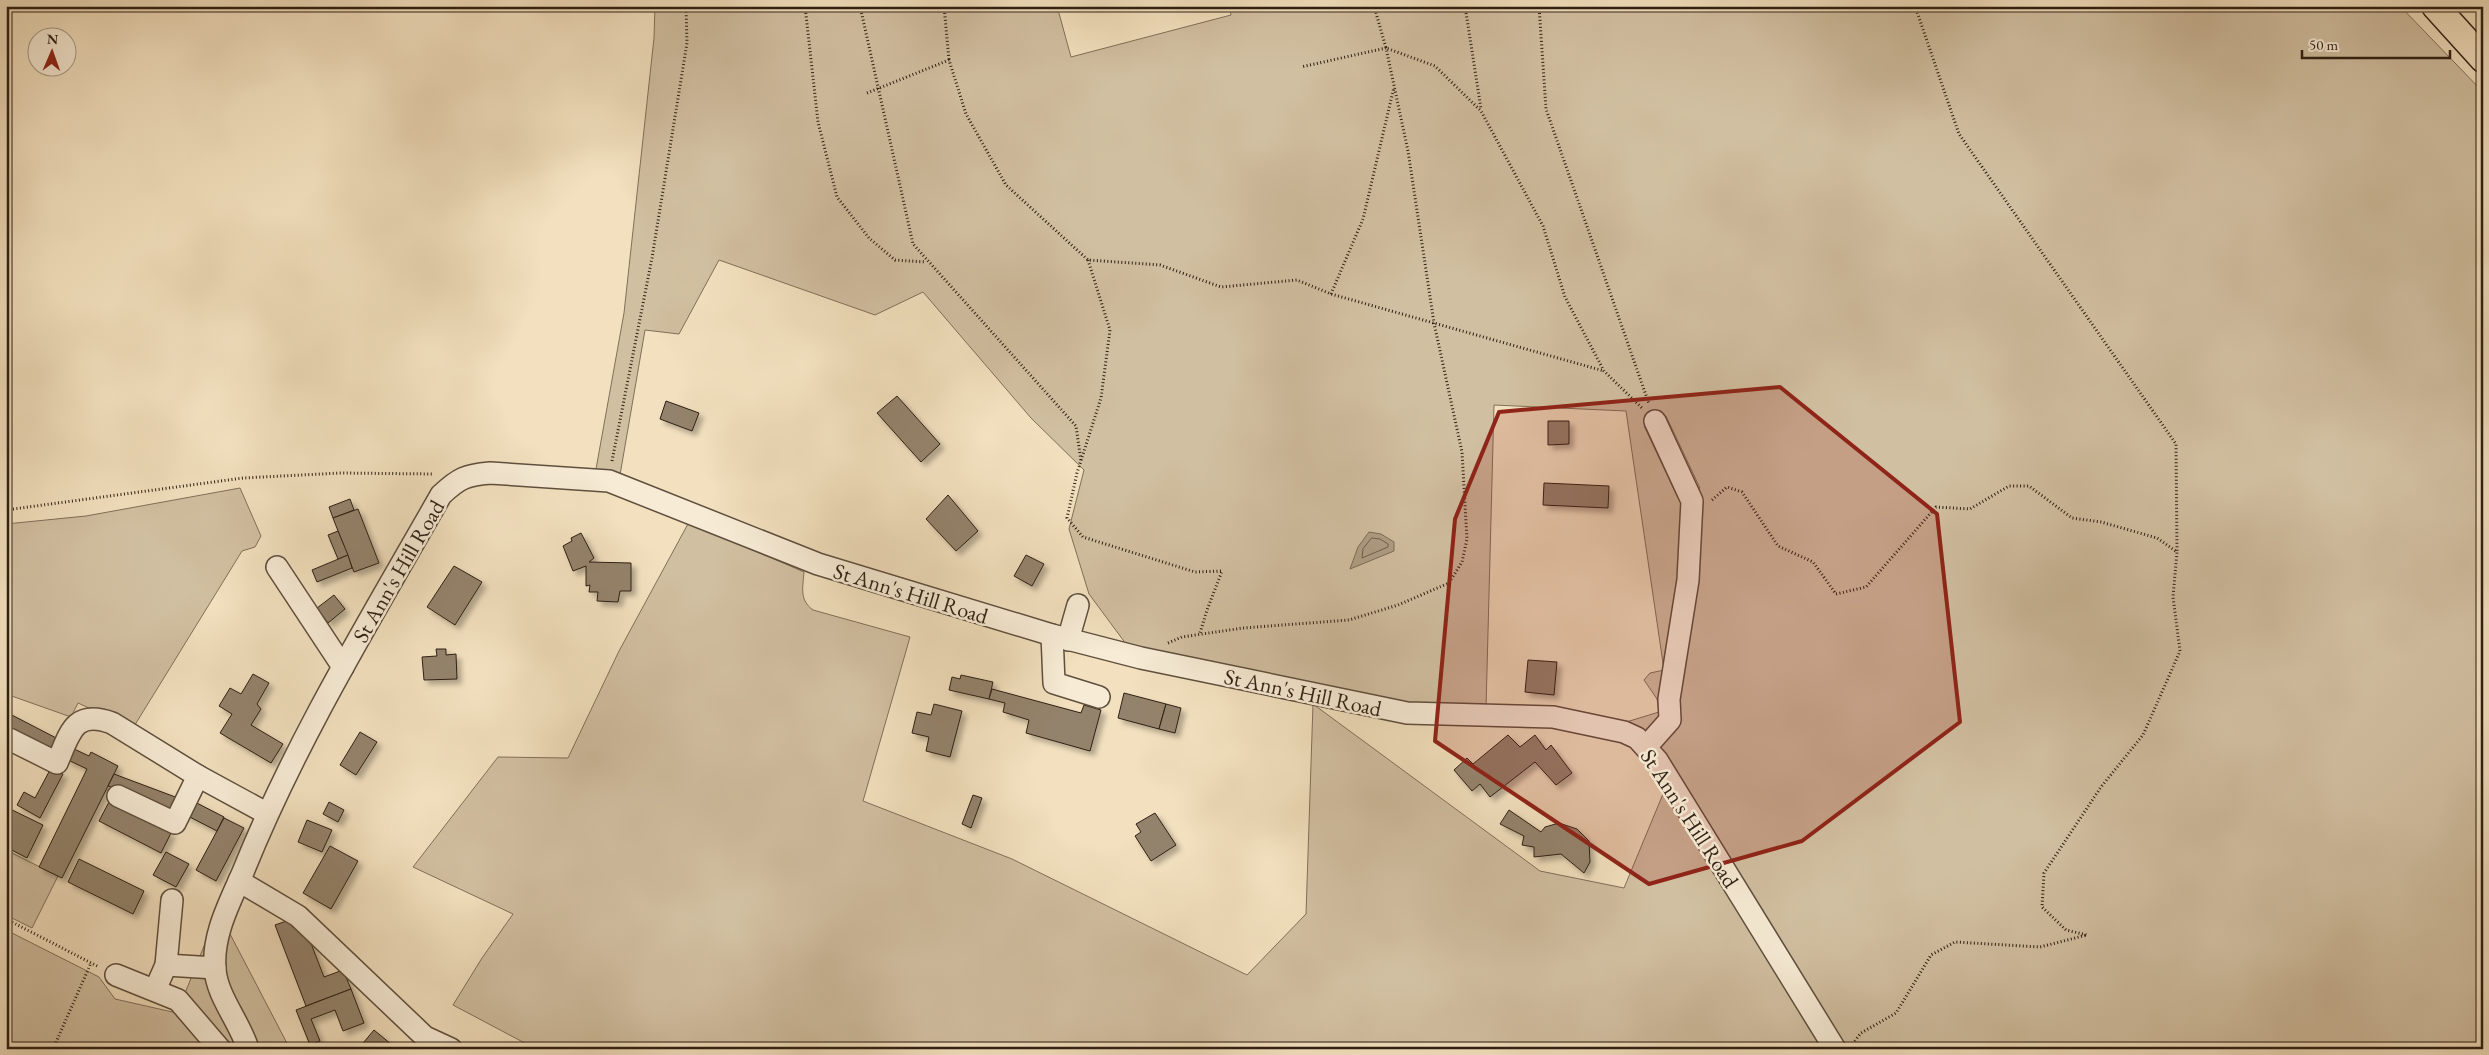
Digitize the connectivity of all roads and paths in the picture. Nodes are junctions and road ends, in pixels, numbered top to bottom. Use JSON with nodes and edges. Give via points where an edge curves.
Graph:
{"nodes":[{"id":1,"x":686,"y":6,"type":"edge"},
{"id":2,"x":804,"y":6,"type":"edge"},
{"id":3,"x":860,"y":6,"type":"edge"},
{"id":4,"x":944,"y":6,"type":"edge"},
{"id":5,"x":1374,"y":6,"type":"edge"},
{"id":6,"x":1465,"y":6,"type":"edge"},
{"id":7,"x":1539,"y":6,"type":"edge"},
{"id":8,"x":1915,"y":6,"type":"edge"},
{"id":9,"x":2436,"y":6,"type":"edge"},
{"id":10,"x":1386,"y":48,"type":"junction"},
{"id":11,"x":2483,"y":59,"type":"edge"},
{"id":12,"x":949,"y":60,"type":"junction"},
{"id":13,"x":1301,"y":66,"type":"dead end"},
{"id":14,"x":1395,"y":84,"type":"junction"},
{"id":15,"x":876,"y":88,"type":"junction"},
{"id":16,"x":867,"y":93,"type":"dead end"},
{"id":17,"x":1481,"y":111,"type":"junction"},
{"id":18,"x":1088,"y":260,"type":"junction"},
{"id":19,"x":927,"y":262,"type":"junction"},
{"id":20,"x":1331,"y":294,"type":"junction"},
{"id":21,"x":1434,"y":323,"type":"junction"},
{"id":22,"x":1604,"y":371,"type":"junction"},
{"id":23,"x":1654,"y":421,"type":"junction"},
{"id":24,"x":1081,"y":461,"type":"junction"},
{"id":25,"x":457,"y":480,"type":"junction"},
{"id":26,"x":609,"y":481,"type":"junction"},
{"id":27,"x":6,"y":510,"type":"edge"},
{"id":28,"x":1691,"y":527,"type":"junction"},
{"id":29,"x":2177,"y":552,"type":"junction"},
{"id":30,"x":276,"y":567,"type":"dead end"},
{"id":31,"x":1078,"y":605,"type":"dead end"},
{"id":32,"x":1200,"y":634,"type":"junction"},
{"id":33,"x":1060,"y":637,"type":"junction"},
{"id":34,"x":1141,"y":658,"type":"junction"},
{"id":35,"x":343,"y":667,"type":"junction"},
{"id":36,"x":1099,"y":697,"type":"dead end"},
{"id":37,"x":10,"y":740,"type":"dead end"},
{"id":38,"x":1646,"y":747,"type":"junction"},
{"id":39,"x":198,"y":776,"type":"junction"},
{"id":40,"x":118,"y":796,"type":"dead end"},
{"id":41,"x":266,"y":813,"type":"junction"},
{"id":42,"x":239,"y":881,"type":"junction"},
{"id":43,"x":172,"y":900,"type":"dead end"},
{"id":44,"x":6,"y":919,"type":"edge"},
{"id":45,"x":91,"y":963,"type":"junction"},
{"id":46,"x":166,"y":965,"type":"junction"},
{"id":47,"x":215,"y":968,"type":"junction"},
{"id":48,"x":116,"y":975,"type":"joint"},
{"id":49,"x":155,"y":990,"type":"junction"},
{"id":50,"x":52,"y":1049,"type":"edge"},
{"id":51,"x":220,"y":1049,"type":"edge"},
{"id":52,"x":248,"y":1049,"type":"edge"},
{"id":53,"x":451,"y":1049,"type":"edge"},
{"id":54,"x":1835,"y":1049,"type":"edge"},
{"id":55,"x":1849,"y":1049,"type":"edge"}],
"edges":[{"from":1,"to":26,"type":"path","via":[[687,43],[654,248]]},
{"from":2,"to":19,"type":"path","via":[[818,122],[837,197],[869,238],[894,260]]},
{"from":3,"to":15,"type":"path"},
{"from":4,"to":12,"type":"path"},
{"from":5,"to":10,"type":"path"},
{"from":6,"to":17,"type":"path"},
{"from":7,"to":23,"type":"path","via":[[1546,109]]},
{"from":8,"to":29,"type":"path","via":[[1959,134],[2176,444]]},
{"from":9,"to":11,"type":"main road"},
{"from":10,"to":13,"type":"path"},
{"from":10,"to":14,"type":"path"},
{"from":10,"to":17,"type":"path","via":[[1435,66]]},
{"from":12,"to":15,"type":"path"},
{"from":12,"to":18,"type":"path","via":[[966,114],[1006,185]]},
{"from":14,"to":20,"type":"path","via":[[1363,219]]},
{"from":14,"to":21,"type":"path"},
{"from":15,"to":16,"type":"path"},
{"from":15,"to":19,"type":"path","via":[[913,244]]},
{"from":17,"to":22,"type":"path","via":[[1543,226],[1565,297]]},
{"from":18,"to":20,"type":"path","via":[[1160,265],[1221,287],[1297,280]]},
{"from":18,"to":24,"type":"path","via":[[1110,330],[1101,398]]},
{"from":19,"to":24,"type":"path","via":[[1076,426]]},
{"from":20,"to":21,"type":"path"},
{"from":21,"to":22,"type":"path"},
{"from":21,"to":32,"type":"path","via":[[1462,452],[1466,495],[1468,539],[1462,562],[1449,583],[1398,605],[1348,620]]},
{"from":22,"to":23,"type":"path"},
{"from":23,"to":28,"type":"street","via":[[1692,501]]},
{"from":24,"to":32,"type":"path","via":[[1067,518],[1083,537],[1195,572],[1222,571]]},
{"from":25,"to":26,"type":"street","name":"St Ann's Hill Road","via":[[472,474],[490,473]]},
{"from":25,"to":27,"type":"path","via":[[442,474],[341,473],[243,478]]},
{"from":25,"to":35,"type":"street","name":"St Ann's Hill Road","via":[[442,494]]},
{"from":26,"to":33,"type":"street","name":"St Ann's Hill Road","via":[[818,564]]},
{"from":28,"to":29,"type":"path","via":[[1700,510],[1727,487],[1742,492],[1778,546],[1813,562],[1836,594],[1866,587],[1936,507],[1970,510],[2009,486],[2028,486],[2072,518],[2101,522],[2157,538]]},
{"from":28,"to":38,"type":"street","via":[[1688,580],[1669,699],[1670,720]]},
{"from":29,"to":55,"type":"path","via":[[2173,597],[2180,652],[2143,736],[2101,787],[2044,873],[2042,907],[2066,930],[2087,935],[2040,947],[1955,942],[1931,955],[1896,1013],[1861,1033]]},
{"from":30,"to":35,"type":"street"},
{"from":31,"to":33,"type":"street"},
{"from":32,"to":34,"type":"path","via":[[1182,637]]},
{"from":33,"to":34,"type":"street","name":"St Ann's Hill Road"},
{"from":33,"to":36,"type":"street","via":[[1054,683]]},
{"from":34,"to":38,"type":"street","name":"St Ann's Hill Road","via":[[1407,713],[1553,717],[1624,732]]},
{"from":35,"to":41,"type":"street","name":"St Ann's Hill Road"},
{"from":37,"to":39,"type":"street","via":[[57,763],[77,723],[85,718],[99,718]]},
{"from":38,"to":54,"type":"street","name":"St Ann's Hill Road"},
{"from":39,"to":40,"type":"street","via":[[175,823]]},
{"from":39,"to":41,"type":"street"},
{"from":41,"to":42,"type":"street","name":"St Ann's Hill Road"},
{"from":42,"to":47,"type":"street","name":"St Ann's Hill Road","via":[[219,931]]},
{"from":42,"to":53,"type":"street","via":[[298,916],[425,1037]]},
{"from":43,"to":46,"type":"street"},
{"from":44,"to":45,"type":"path"},
{"from":45,"to":48,"type":"path"},
{"from":45,"to":50,"type":"path"},
{"from":46,"to":47,"type":"street"},
{"from":46,"to":49,"type":"street"},
{"from":47,"to":52,"type":"street","name":"St Ann's Hill Road","via":[[217,982]]},
{"from":48,"to":49,"type":"street"},
{"from":49,"to":51,"type":"street","via":[[178,1000]]}]}
